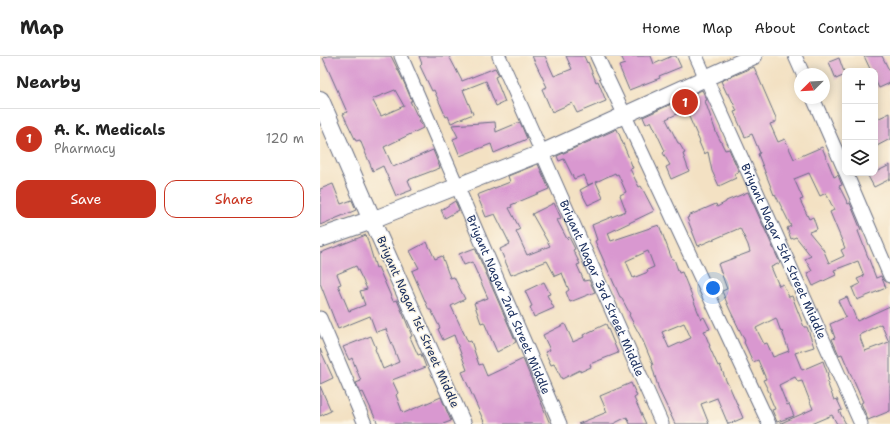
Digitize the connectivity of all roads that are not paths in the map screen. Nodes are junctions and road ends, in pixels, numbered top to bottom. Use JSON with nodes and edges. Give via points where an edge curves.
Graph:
{"nodes":[{"id":1,"x":401,"y":56,"type":"edge"},
{"id":2,"x":499,"y":56,"type":"edge"},
{"id":3,"x":597,"y":56,"type":"edge"},
{"id":4,"x":696,"y":56,"type":"edge"},
{"id":5,"x":754,"y":56,"type":"edge"},
{"id":6,"x":795,"y":56,"type":"edge"},
{"id":7,"x":800,"y":68,"type":"edge"},
{"id":8,"x":706,"y":78,"type":"junction"},
{"id":9,"x":320,"y":100,"type":"edge"},
{"id":10,"x":817,"y":104,"type":"edge"},
{"id":11,"x":624,"y":115,"type":"junction"},
{"id":12,"x":541,"y":153,"type":"junction"},
{"id":13,"x":842,"y":165,"type":"edge"},
{"id":14,"x":847,"y":176,"type":"edge"},
{"id":15,"x":457,"y":185,"type":"junction"},
{"id":16,"x":372,"y":220,"type":"junction"},
{"id":17,"x":320,"y":238,"type":"edge"},
{"id":18,"x":890,"y":276,"type":"edge"},
{"id":19,"x":320,"y":318,"type":"edge"},
{"id":20,"x":365,"y":424,"type":"edge"},
{"id":21,"x":463,"y":424,"type":"edge"},
{"id":22,"x":560,"y":424,"type":"edge"},
{"id":23,"x":662,"y":424,"type":"edge"},
{"id":24,"x":769,"y":424,"type":"edge"},
{"id":25,"x":861,"y":424,"type":"edge"}],
"edges":[{"from":1,"to":15,"type":"street","name":"Briyant Nagar 2nd Street Middle"},
{"from":2,"to":12,"type":"street","name":"Briyant Nagar 3rd Street Middle"},
{"from":3,"to":11,"type":"street"},
{"from":4,"to":8,"type":"street","name":"Briyant Nagar 5th Street Middle"},
{"from":5,"to":8,"type":"street"},
{"from":6,"to":7,"type":"street"},
{"from":8,"to":11,"type":"street"},
{"from":8,"to":25,"type":"street","name":"Briyant Nagar 5th Street Middle"},
{"from":9,"to":16,"type":"main road"},
{"from":10,"to":13,"type":"street"},
{"from":11,"to":12,"type":"street"},
{"from":11,"to":24,"type":"street"},
{"from":12,"to":15,"type":"street"},
{"from":12,"to":23,"type":"street","name":"Briyant Nagar 3rd Street Middle"},
{"from":14,"to":18,"type":"street"},
{"from":15,"to":16,"type":"street"},
{"from":15,"to":22,"type":"street","name":"Briyant Nagar 2nd Street Middle"},
{"from":16,"to":17,"type":"main road"},
{"from":16,"to":21,"type":"street","name":"Briyant Nagar 1st Street Middle"},
{"from":19,"to":20,"type":"street"}]}
